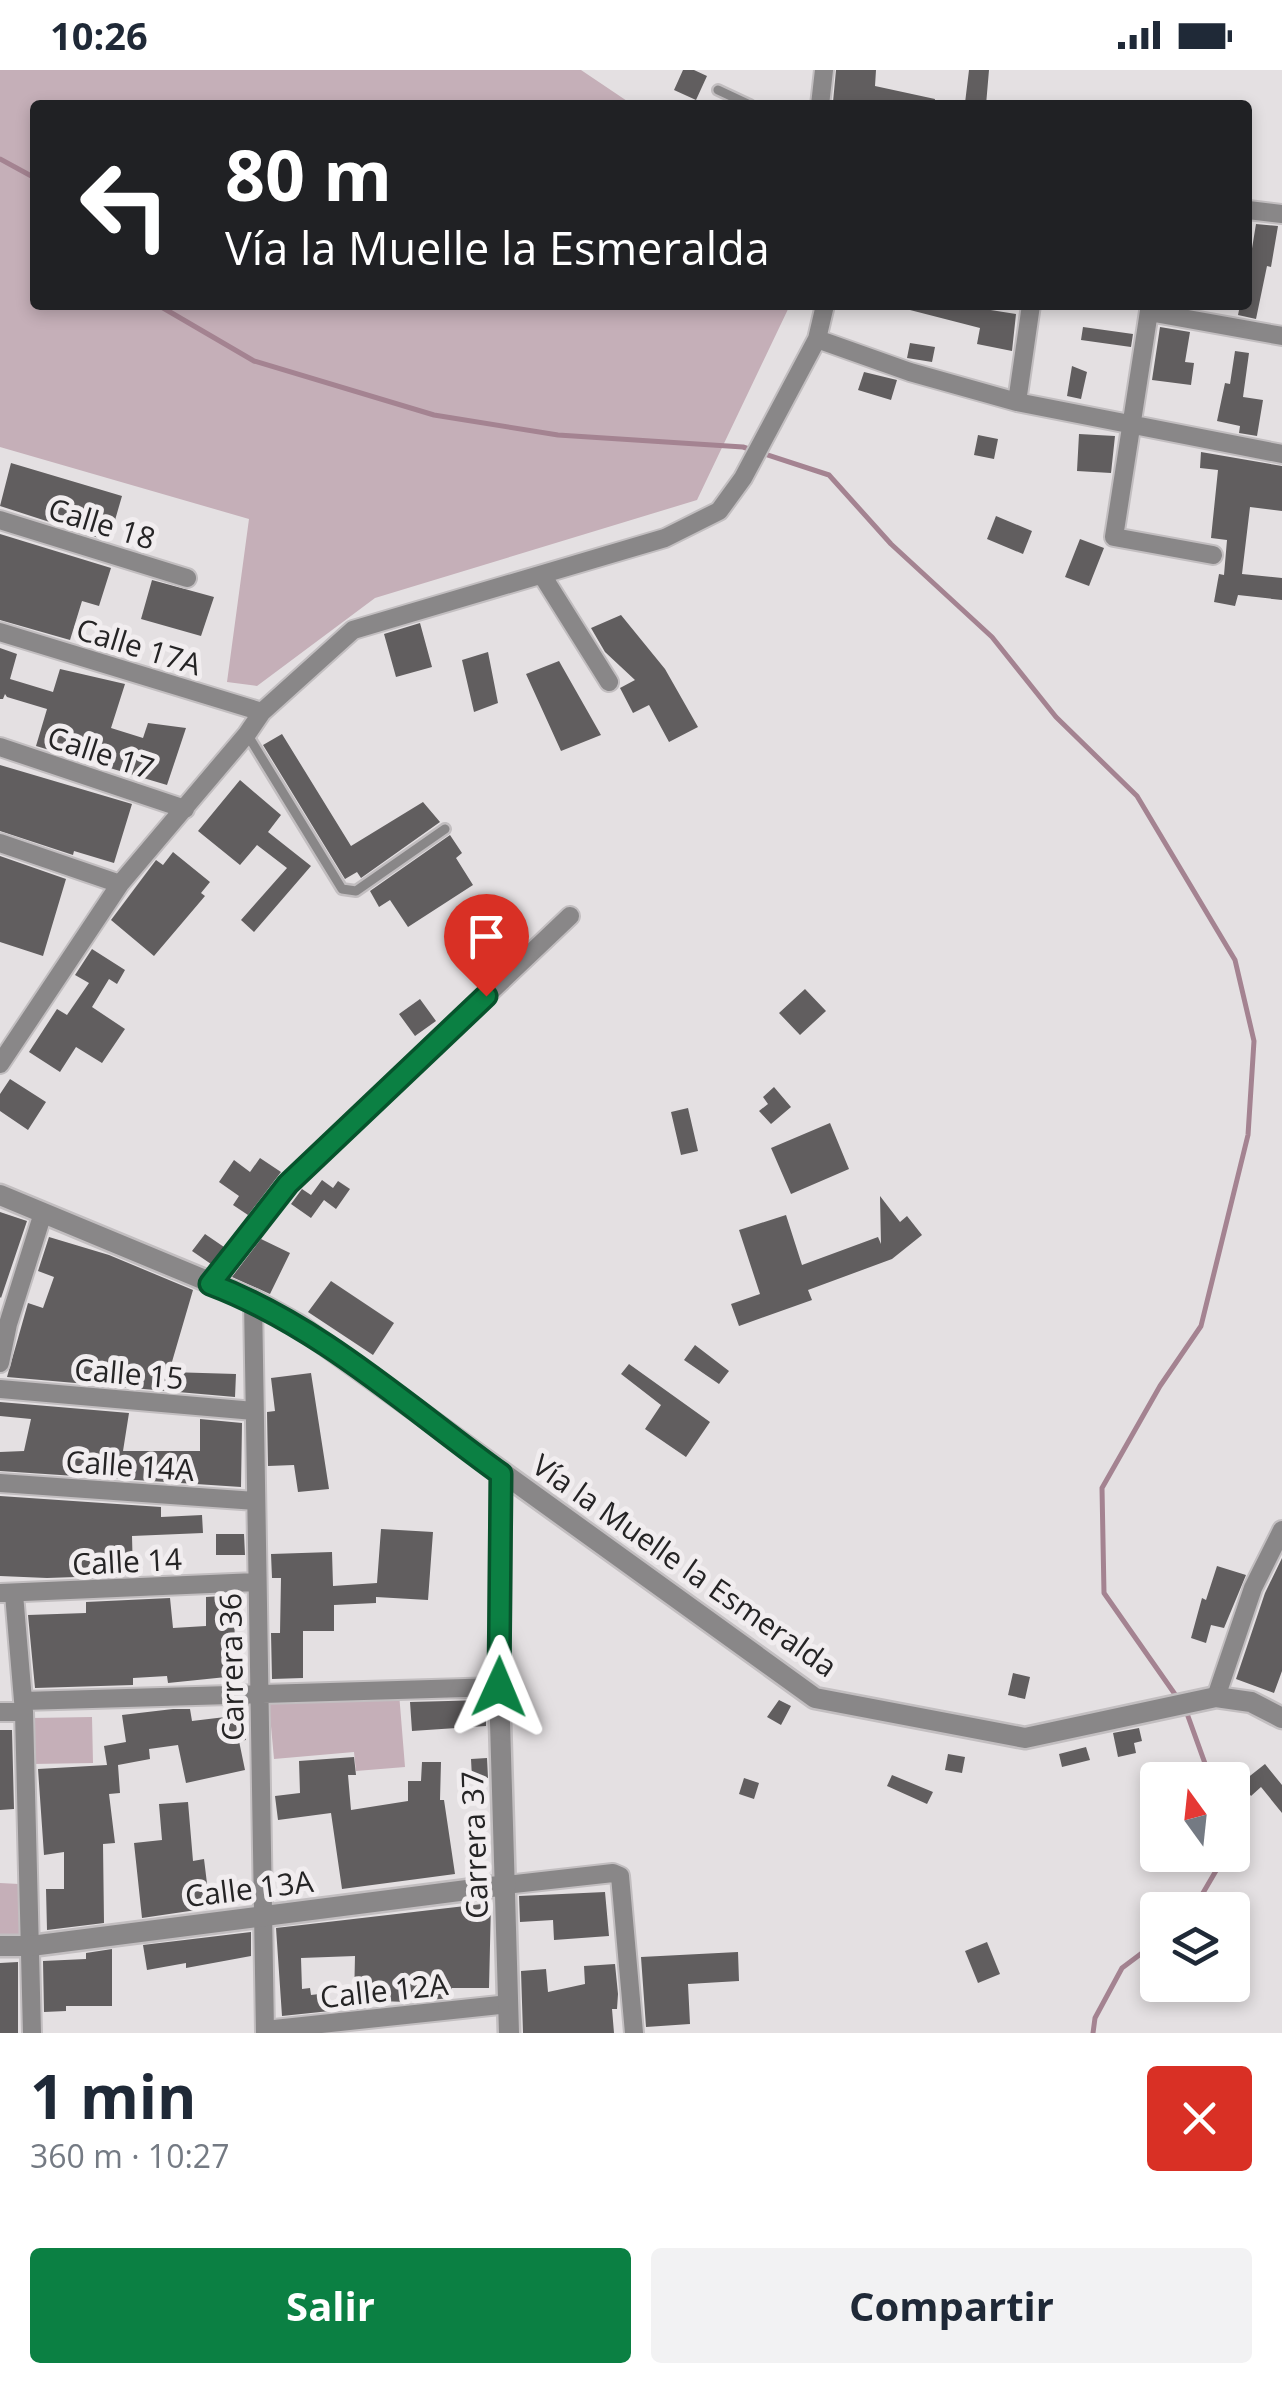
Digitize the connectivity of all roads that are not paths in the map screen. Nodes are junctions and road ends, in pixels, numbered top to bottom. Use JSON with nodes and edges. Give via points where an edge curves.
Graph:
{"nodes":[{"id":1,"x":824,"y":70,"type":"edge"},
{"id":2,"x":718,"y":90,"type":"dead end"},
{"id":3,"x":739,"y":100,"type":"edge"},
{"id":4,"x":821,"y":100,"type":"edge"},
{"id":5,"x":1252,"y":210,"type":"edge"},
{"id":6,"x":1282,"y":214,"type":"edge"},
{"id":7,"x":823,"y":310,"type":"edge"},
{"id":8,"x":1030,"y":310,"type":"edge"},
{"id":9,"x":1149,"y":310,"type":"edge"},
{"id":10,"x":1158,"y":310,"type":"edge"},
{"id":11,"x":1282,"y":336,"type":"edge"},
{"id":12,"x":817,"y":339,"type":"junction"},
{"id":13,"x":1017,"y":402,"type":"junction"},
{"id":14,"x":1131,"y":423,"type":"junction"},
{"id":15,"x":1282,"y":454,"type":"edge"},
{"id":16,"x":0,"y":520,"type":"edge"},
{"id":17,"x":1213,"y":554,"type":"dead end"},
{"id":18,"x":542,"y":575,"type":"junction"},
{"id":19,"x":187,"y":578,"type":"dead end"},
{"id":20,"x":0,"y":632,"type":"edge"},
{"id":21,"x":610,"y":682,"type":"dead end"},
{"id":22,"x":262,"y":712,"type":"junction"},
{"id":23,"x":247,"y":734,"type":"junction"},
{"id":24,"x":0,"y":748,"type":"edge"},
{"id":25,"x":185,"y":809,"type":"junction"},
{"id":26,"x":445,"y":829,"type":"dead end"},
{"id":27,"x":0,"y":843,"type":"edge"},
{"id":28,"x":120,"y":884,"type":"junction"},
{"id":29,"x":570,"y":916,"type":"dead end"},
{"id":30,"x":2,"y":1059,"type":"edge"},
{"id":31,"x":0,"y":1196,"type":"edge"},
{"id":32,"x":43,"y":1212,"type":"junction"},
{"id":33,"x":210,"y":1284,"type":"junction"},
{"id":34,"x":253,"y":1300,"type":"junction"},
{"id":35,"x":4,"y":1323,"type":"edge"},
{"id":36,"x":0,"y":1363,"type":"edge"},
{"id":37,"x":0,"y":1388,"type":"edge"},
{"id":38,"x":254,"y":1411,"type":"junction"},
{"id":39,"x":501,"y":1474,"type":"junction"},
{"id":40,"x":0,"y":1483,"type":"edge"},
{"id":41,"x":256,"y":1501,"type":"junction"},
{"id":42,"x":1282,"y":1530,"type":"edge"},
{"id":43,"x":257,"y":1582,"type":"junction"},
{"id":44,"x":7,"y":1594,"type":"edge"},
{"id":45,"x":499,"y":1687,"type":"junction"},
{"id":46,"x":259,"y":1694,"type":"junction"},
{"id":47,"x":1216,"y":1696,"type":"junction"},
{"id":48,"x":23,"y":1707,"type":"junction"},
{"id":49,"x":0,"y":1712,"type":"edge"},
{"id":50,"x":1282,"y":1718,"type":"edge"},
{"id":51,"x":506,"y":1886,"type":"junction"},
{"id":52,"x":263,"y":1917,"type":"junction"},
{"id":53,"x":0,"y":1946,"type":"edge"},
{"id":54,"x":31,"y":1946,"type":"junction"},
{"id":55,"x":508,"y":2004,"type":"junction"},
{"id":56,"x":265,"y":2031,"type":"edge"},
{"id":57,"x":32,"y":2033,"type":"edge"},
{"id":58,"x":509,"y":2033,"type":"edge"},
{"id":59,"x":634,"y":2033,"type":"edge"}],
"edges":[{"from":1,"to":4,"type":"street"},
{"from":2,"to":3,"type":"lane"},
{"from":5,"to":6,"type":"street"},
{"from":7,"to":12,"type":"street"},
{"from":8,"to":13,"type":"street"},
{"from":9,"to":14,"type":"street"},
{"from":10,"to":11,"type":"street"},
{"from":12,"to":13,"type":"street"},
{"from":12,"to":18,"type":"street","via":[[719,511],[665,538]]},
{"from":13,"to":14,"type":"street"},
{"from":14,"to":15,"type":"street"},
{"from":14,"to":17,"type":"street","via":[[1114,537]]},
{"from":16,"to":19,"type":"street","name":"Calle 18"},
{"from":18,"to":21,"type":"street"},
{"from":18,"to":22,"type":"street","via":[[353,630]]},
{"from":20,"to":22,"type":"street","name":"Calle 17A"},
{"from":22,"to":23,"type":"street"},
{"from":23,"to":25,"type":"street"},
{"from":23,"to":26,"type":"lane","via":[[342,890],[356,891]]},
{"from":24,"to":25,"type":"street","name":"Calle 17"},
{"from":25,"to":28,"type":"street"},
{"from":27,"to":28,"type":"street"},
{"from":28,"to":30,"type":"street"},
{"from":29,"to":33,"type":"street","via":[[288,1184]]},
{"from":31,"to":32,"type":"street","name":"Vía la Muelle la Esmeralda"},
{"from":32,"to":33,"type":"street","name":"Vía la Muelle la Esmeralda"},
{"from":32,"to":35,"type":"street"},
{"from":33,"to":34,"type":"street","name":"Vía la Muelle la Esmeralda"},
{"from":34,"to":38,"type":"street","name":"Carrera 36"},
{"from":34,"to":39,"type":"street","name":"Vía la Muelle la Esmeralda","via":[[298,1325]]},
{"from":35,"to":36,"type":"street"},
{"from":37,"to":38,"type":"street","name":"Calle 15"},
{"from":38,"to":41,"type":"street","name":"Carrera 36"},
{"from":39,"to":45,"type":"street","name":"Carrera 37"},
{"from":39,"to":47,"type":"street","name":"Vía la Muelle la Esmeralda","via":[[815,1698],[1025,1738]]},
{"from":40,"to":41,"type":"street","name":"Calle 14A"},
{"from":41,"to":43,"type":"street","name":"Carrera 36"},
{"from":42,"to":47,"type":"street","via":[[1253,1588]]},
{"from":43,"to":44,"type":"street","name":"Calle 14"},
{"from":43,"to":46,"type":"street","name":"Carrera 36"},
{"from":44,"to":48,"type":"street"},
{"from":45,"to":46,"type":"street"},
{"from":45,"to":51,"type":"street","name":"Carrera 37"},
{"from":46,"to":48,"type":"street"},
{"from":46,"to":52,"type":"street","name":"Carrera 36"},
{"from":47,"to":50,"type":"street","name":"Vía la Muelle la Esmeralda","via":[[1250,1702]]},
{"from":48,"to":49,"type":"street"},
{"from":48,"to":54,"type":"street"},
{"from":51,"to":52,"type":"street","name":"Calle 13A"},
{"from":51,"to":55,"type":"street","name":"Carrera 37"},
{"from":51,"to":59,"type":"street","via":[[613,1873],[622,1878]]},
{"from":52,"to":54,"type":"street","name":"Calle 13A"},
{"from":52,"to":56,"type":"street","name":"Carrera 36"},
{"from":53,"to":54,"type":"street","name":"Calle 13A"},
{"from":54,"to":57,"type":"street"},
{"from":55,"to":56,"type":"street","name":"Calle 12A"},
{"from":55,"to":58,"type":"street","name":"Carrera 37"}]}
